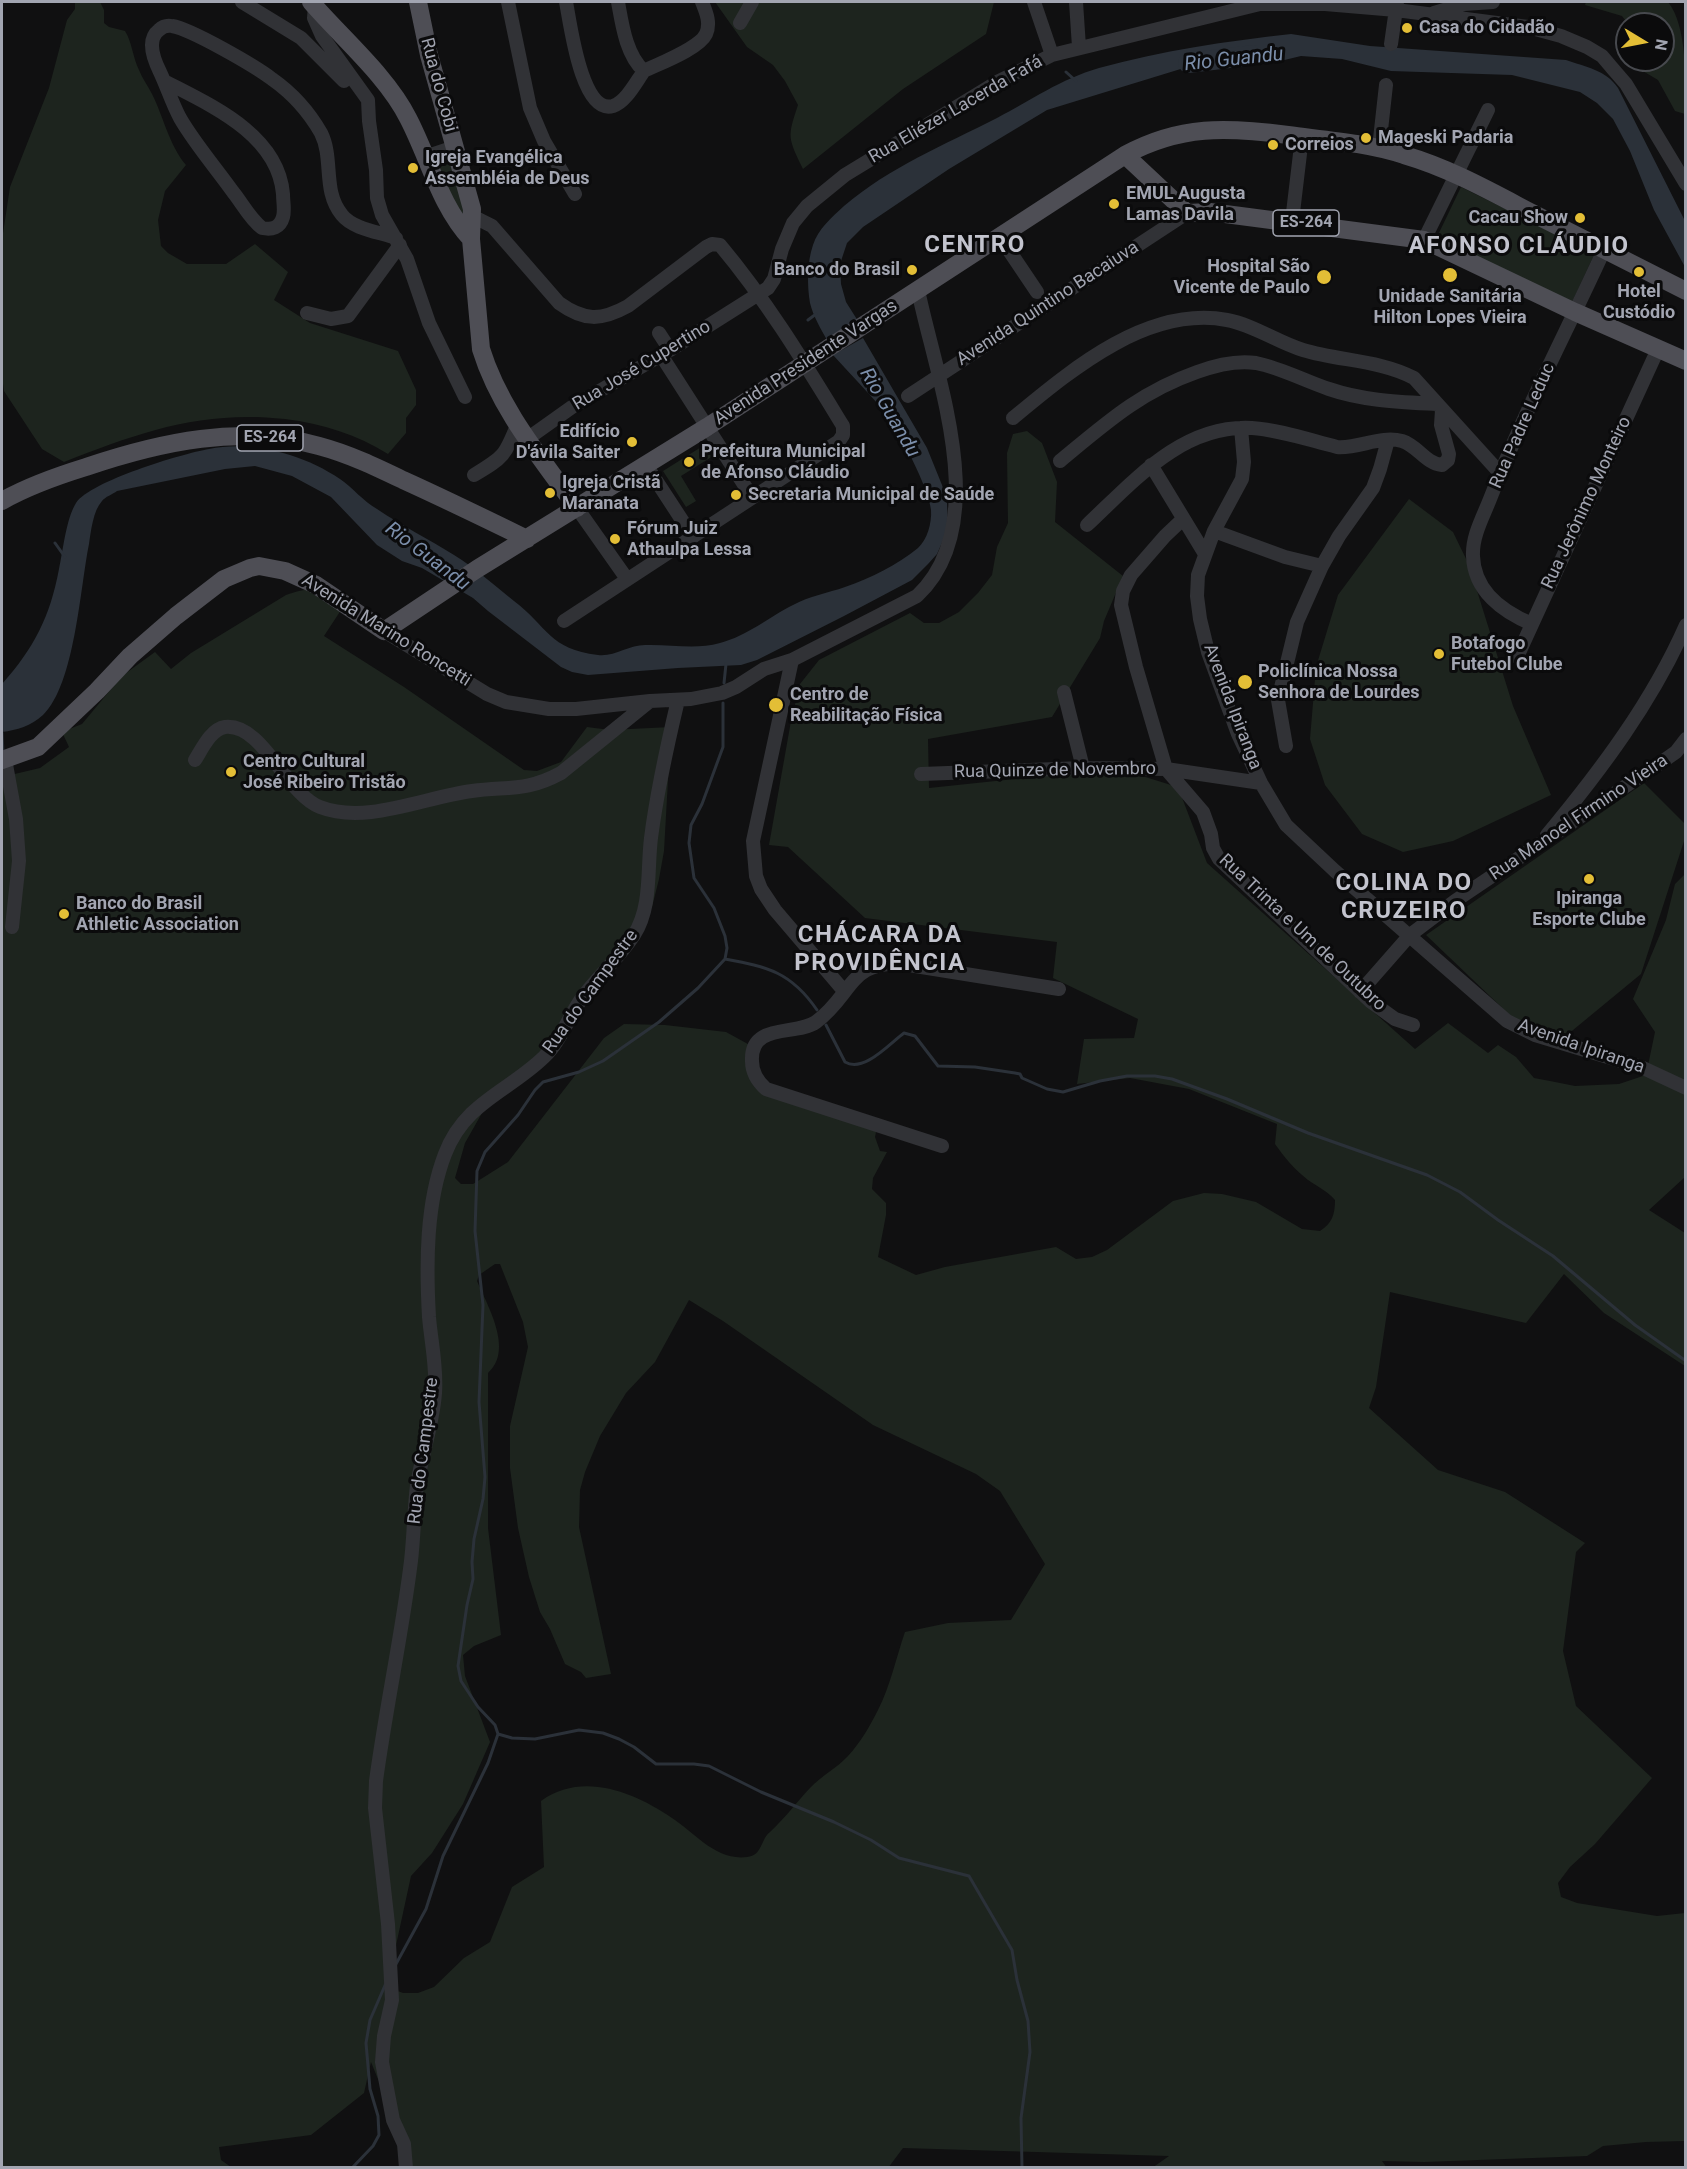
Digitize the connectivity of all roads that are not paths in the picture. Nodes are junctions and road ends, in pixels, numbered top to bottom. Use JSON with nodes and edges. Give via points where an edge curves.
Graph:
{"nodes":[{"id":1,"x":418,"y":2,"type":"edge"},
{"id":2,"x":508,"y":2,"type":"edge"},
{"id":3,"x":566,"y":2,"type":"edge"},
{"id":4,"x":618,"y":2,"type":"edge"},
{"id":5,"x":702,"y":2,"type":"edge"},
{"id":6,"x":752,"y":2,"type":"edge"},
{"id":7,"x":1034,"y":2,"type":"edge"},
{"id":8,"x":1076,"y":2,"type":"edge"},
{"id":9,"x":1493,"y":2,"type":"edge"},
{"id":10,"x":245,"y":3,"type":"edge"},
{"id":11,"x":313,"y":4,"type":"edge"},
{"id":12,"x":1396,"y":6,"type":"edge"},
{"id":13,"x":1432,"y":14,"type":"junction"},
{"id":14,"x":740,"y":23,"type":"dead end"},
{"id":15,"x":1391,"y":44,"type":"dead end"},
{"id":16,"x":1079,"y":47,"type":"junction"},
{"id":17,"x":1052,"y":55,"type":"junction"},
{"id":18,"x":644,"y":71,"type":"junction"},
{"id":19,"x":164,"y":81,"type":"junction"},
{"id":20,"x":1386,"y":85,"type":"dead end"},
{"id":21,"x":1488,"y":110,"type":"dead end"},
{"id":22,"x":369,"y":117,"type":"junction"},
{"id":23,"x":1302,"y":137,"type":"junction"},
{"id":24,"x":455,"y":147,"type":"junction"},
{"id":25,"x":1379,"y":148,"type":"junction"},
{"id":26,"x":1125,"y":155,"type":"junction"},
{"id":27,"x":425,"y":157,"type":"junction"},
{"id":28,"x":1457,"y":174,"type":"junction"},
{"id":29,"x":1686,"y":184,"type":"edge"},
{"id":30,"x":575,"y":194,"type":"dead end"},
{"id":31,"x":1187,"y":213,"type":"junction"},
{"id":32,"x":472,"y":216,"type":"junction"},
{"id":33,"x":1292,"y":221,"type":"junction"},
{"id":34,"x":1000,"y":237,"type":"junction"},
{"id":35,"x":471,"y":239,"type":"junction"},
{"id":36,"x":1424,"y":240,"type":"junction"},
{"id":37,"x":398,"y":241,"type":"junction"},
{"id":38,"x":1604,"y":250,"type":"junction"},
{"id":39,"x":918,"y":290,"type":"junction"},
{"id":40,"x":1686,"y":291,"type":"edge"},
{"id":41,"x":1037,"y":292,"type":"dead end"},
{"id":42,"x":758,"y":295,"type":"junction"},
{"id":43,"x":1575,"y":312,"type":"junction"},
{"id":44,"x":307,"y":313,"type":"dead end"},
{"id":45,"x":659,"y":333,"type":"dead end"},
{"id":46,"x":1658,"y":349,"type":"junction"},
{"id":47,"x":665,"y":353,"type":"junction"},
{"id":48,"x":812,"y":359,"type":"junction"},
{"id":49,"x":1686,"y":361,"type":"edge"},
{"id":50,"x":940,"y":376,"type":"junction"},
{"id":51,"x":908,"y":396,"type":"dead end"},
{"id":52,"x":465,"y":397,"type":"dead end"},
{"id":53,"x":1440,"y":407,"type":"junction"},
{"id":54,"x":1013,"y":418,"type":"dead end"},
{"id":55,"x":518,"y":423,"type":"junction"},
{"id":56,"x":707,"y":427,"type":"junction"},
{"id":57,"x":1241,"y":428,"type":"junction"},
{"id":58,"x":527,"y":439,"type":"junction"},
{"id":59,"x":1388,"y":440,"type":"junction"},
{"id":60,"x":1060,"y":461,"type":"dead end"},
{"id":61,"x":646,"y":465,"type":"junction"},
{"id":62,"x":1151,"y":465,"type":"junction"},
{"id":63,"x":1500,"y":473,"type":"junction"},
{"id":64,"x":474,"y":475,"type":"dead end"},
{"id":65,"x":752,"y":497,"type":"junction"},
{"id":66,"x":2,"y":500,"type":"edge"},
{"id":67,"x":577,"y":508,"type":"junction"},
{"id":68,"x":1183,"y":519,"type":"junction"},
{"id":69,"x":1087,"y":525,"type":"dead end"},
{"id":70,"x":1214,"y":531,"type":"junction"},
{"id":71,"x":693,"y":537,"type":"junction"},
{"id":72,"x":527,"y":539,"type":"junction"},
{"id":73,"x":1205,"y":554,"type":"junction"},
{"id":74,"x":1322,"y":566,"type":"junction"},
{"id":75,"x":627,"y":579,"type":"junction"},
{"id":76,"x":564,"y":621,"type":"dead end"},
{"id":77,"x":1532,"y":624,"type":"junction"},
{"id":78,"x":1686,"y":624,"type":"edge"},
{"id":79,"x":384,"y":631,"type":"junction"},
{"id":80,"x":1517,"y":657,"type":"dead end"},
{"id":81,"x":792,"y":660,"type":"junction"},
{"id":82,"x":1064,"y":692,"type":"dead end"},
{"id":83,"x":678,"y":700,"type":"junction"},
{"id":84,"x":650,"y":701,"type":"junction"},
{"id":85,"x":1686,"y":739,"type":"edge"},
{"id":86,"x":1286,"y":746,"type":"dead end"},
{"id":87,"x":3,"y":759,"type":"edge"},
{"id":88,"x":195,"y":760,"type":"dead end"},
{"id":89,"x":1083,"y":768,"type":"junction"},
{"id":90,"x":1167,"y":770,"type":"junction"},
{"id":91,"x":921,"y":774,"type":"dead end"},
{"id":92,"x":1261,"y":783,"type":"junction"},
{"id":93,"x":1536,"y":847,"type":"junction"},
{"id":94,"x":12,"y":927,"type":"dead end"},
{"id":95,"x":1410,"y":935,"type":"junction"},
{"id":96,"x":1059,"y":989,"type":"dead end"},
{"id":97,"x":844,"y":991,"type":"junction"},
{"id":98,"x":1360,"y":992,"type":"junction"},
{"id":99,"x":1413,"y":1025,"type":"dead end"},
{"id":100,"x":1686,"y":1088,"type":"edge"},
{"id":101,"x":942,"y":1146,"type":"dead end"},
{"id":102,"x":406,"y":2168,"type":"edge"}],
"edges":[{"from":1,"to":24,"type":"main road","name":"Rua do Cobi"},
{"from":2,"to":30,"type":"street","via":[[530,108]]},
{"from":3,"to":18,"type":"street","via":[[583,81],[596,100],[614,105]]},
{"from":4,"to":18,"type":"street","via":[[632,53]]},
{"from":5,"to":18,"type":"street","via":[[708,23],[703,39]]},
{"from":6,"to":14,"type":"street"},
{"from":7,"to":17,"type":"street"},
{"from":8,"to":16,"type":"street"},
{"from":9,"to":13,"type":"street","via":[[1464,4]]},
{"from":10,"to":22,"type":"street","via":[[313,50],[346,83]]},
{"from":11,"to":22,"type":"street","via":[[317,27],[332,53],[366,94]]},
{"from":11,"to":27,"type":"main road","via":[[393,94]]},
{"from":12,"to":13,"type":"street","name":"Rua Eliézer Lacerda Fafá"},
{"from":12,"to":15,"type":"street"},
{"from":12,"to":16,"type":"street","name":"Rua Eliézer Lacerda Fafá","via":[[1260,4]]},
{"from":13,"to":29,"type":"street","name":"Rua Eliézer Lacerda Fafá","via":[[1528,27],[1561,36],[1602,56],[1626,84]]},
{"from":16,"to":17,"type":"street","name":"Rua Eliézer Lacerda Fafá"},
{"from":17,"to":42,"type":"street","name":"Rua Eliézer Lacerda Fafá","via":[[999,81],[830,187],[793,223],[774,279]]},
{"from":19,"to":19,"type":"street","via":[[195,140],[258,225],[268,229],[281,223],[282,186],[254,137],[234,121]]},
{"from":19,"to":37,"type":"street","via":[[152,41],[158,30],[169,26],[197,36],[273,79],[302,105],[322,135],[337,210],[354,225]]},
{"from":20,"to":25,"type":"street"},
{"from":21,"to":28,"type":"street"},
{"from":22,"to":37,"type":"street","via":[[377,198]]},
{"from":23,"to":25,"type":"main road","name":"Avenida Presidente Vargas"},
{"from":23,"to":26,"type":"main road","name":"Avenida Presidente Vargas","via":[[1207,129],[1158,140]]},
{"from":23,"to":33,"type":"street"},
{"from":24,"to":27,"type":"street"},
{"from":24,"to":32,"type":"main road","name":"Rua do Cobi"},
{"from":25,"to":28,"type":"main road","name":"Avenida Presidente Vargas"},
{"from":26,"to":31,"type":"main road"},
{"from":26,"to":34,"type":"main road","name":"Avenida Presidente Vargas"},
{"from":27,"to":35,"type":"main road","via":[[458,225]]},
{"from":28,"to":36,"type":"street"},
{"from":28,"to":38,"type":"main road","name":"Avenida Presidente Vargas"},
{"from":31,"to":33,"type":"main road","number":"ES-264"},
{"from":31,"to":50,"type":"street","name":"Avenida Quintino Bacaiuva"},
{"from":32,"to":35,"type":"main road","name":"Rua do Cobi"},
{"from":32,"to":42,"type":"street","via":[[492,226],[559,303],[590,318],[628,306],[715,243],[721,245]]},
{"from":33,"to":36,"type":"main road","number":"ES-264"},
{"from":34,"to":39,"type":"main road","name":"Avenida Presidente Vargas"},
{"from":34,"to":41,"type":"street"},
{"from":35,"to":55,"type":"main road","name":"Rua do Cobi","via":[[481,349],[492,378]]},
{"from":36,"to":43,"type":"main road","number":"ES-264"},
{"from":37,"to":44,"type":"street","via":[[348,315],[331,319]]},
{"from":37,"to":52,"type":"street","via":[[429,323]]},
{"from":38,"to":40,"type":"main road","name":"Avenida Presidente Vargas"},
{"from":38,"to":43,"type":"street","name":"Rua Padre Leduc"},
{"from":39,"to":48,"type":"main road","name":"Avenida Presidente Vargas"},
{"from":39,"to":50,"type":"street","name":"Avenida Marino Roncetti"},
{"from":42,"to":47,"type":"street","name":"Rua José Cupertino"},
{"from":42,"to":48,"type":"street"},
{"from":43,"to":46,"type":"main road","number":"ES-264"},
{"from":43,"to":63,"type":"street","name":"Rua Padre Leduc"},
{"from":45,"to":47,"type":"street"},
{"from":46,"to":49,"type":"main road","number":"ES-264"},
{"from":46,"to":77,"type":"street","name":"Rua Jerônimo Monteiro"},
{"from":47,"to":56,"type":"street"},
{"from":47,"to":58,"type":"street","name":"Rua José Cupertino","via":[[572,407]]},
{"from":48,"to":56,"type":"main road","name":"Avenida Presidente Vargas"},
{"from":48,"to":65,"type":"street","via":[[843,426],[843,435]]},
{"from":50,"to":51,"type":"street","name":"Avenida Quintino Bacaiuva"},
{"from":50,"to":81,"type":"street","name":"Avenida Marino Roncetti","via":[[957,482],[952,530],[938,571],[917,596]]},
{"from":53,"to":54,"type":"street","via":[[1414,378],[1396,370],[1304,350],[1250,327],[1205,318],[1167,324],[1111,346]]},
{"from":53,"to":59,"type":"street","via":[[1449,454],[1445,463],[1431,462],[1409,444]]},
{"from":53,"to":60,"type":"street","via":[[1350,395],[1267,366],[1234,363],[1214,366],[1154,390]]},
{"from":53,"to":63,"type":"street"},
{"from":55,"to":58,"type":"main road","name":"Rua do Cobi"},
{"from":55,"to":64,"type":"street","via":[[506,452]]},
{"from":56,"to":61,"type":"main road","name":"Avenida Presidente Vargas"},
{"from":56,"to":65,"type":"street"},
{"from":57,"to":59,"type":"street","via":[[1347,448]]},
{"from":57,"to":62,"type":"street","via":[[1207,434]]},
{"from":57,"to":70,"type":"street","name":"Avenida Ipiranga","via":[[1242,479]]},
{"from":58,"to":67,"type":"main road","name":"Rua do Cobi"},
{"from":59,"to":74,"type":"street","via":[[1372,488]]},
{"from":61,"to":67,"type":"main road","name":"Avenida Presidente Vargas"},
{"from":61,"to":71,"type":"street"},
{"from":62,"to":68,"type":"street"},
{"from":62,"to":69,"type":"street"},
{"from":63,"to":77,"type":"street","name":"Rua Padre Leduc","via":[[1474,541],[1473,559],[1493,601]]},
{"from":65,"to":71,"type":"street"},
{"from":66,"to":72,"type":"main road","number":"ES-264","via":[[70,472],[187,440],[283,439],[350,455]]},
{"from":67,"to":72,"type":"main road","name":"Avenida Presidente Vargas"},
{"from":67,"to":75,"type":"street"},
{"from":68,"to":73,"type":"street"},
{"from":68,"to":90,"type":"street","via":[[1131,575],[1121,605]]},
{"from":70,"to":73,"type":"street","name":"Avenida Ipiranga"},
{"from":70,"to":74,"type":"street"},
{"from":71,"to":75,"type":"street"},
{"from":72,"to":79,"type":"main road","name":"Avenida Presidente Vargas"},
{"from":73,"to":92,"type":"street","name":"Avenida Ipiranga","via":[[1197,596],[1208,652]]},
{"from":74,"to":86,"type":"street","via":[[1298,622],[1279,692]]},
{"from":75,"to":76,"type":"street"},
{"from":77,"to":80,"type":"street","name":"Rua Jerônimo Monteiro"},
{"from":78,"to":93,"type":"street","via":[[1670,661],[1635,718]]},
{"from":79,"to":84,"type":"street","name":"Avenida Marino Roncetti","via":[[506,702],[549,710]]},
{"from":79,"to":87,"type":"main road","name":"Avenida Marino Roncetti","via":[[295,575],[271,567],[250,568],[224,579],[176,616],[44,742]]},
{"from":81,"to":83,"type":"street","name":"Avenida Marino Roncetti","via":[[765,669],[722,693]]},
{"from":81,"to":97,"type":"street","via":[[753,841],[753,864],[761,889],[775,909]]},
{"from":82,"to":89,"type":"street"},
{"from":83,"to":84,"type":"street","name":"Avenida Marino Roncetti"},
{"from":83,"to":102,"type":"street","name":"Rua do Campestre","via":[[661,774],[640,923],[579,1001],[552,1049],[473,1111],[458,1129],[436,1181],[428,1264],[435,1392],[417,1486],[411,1562],[376,1781],[375,1817],[388,1924],[392,2000],[382,2062],[393,2120],[404,2144]]},
{"from":84,"to":88,"type":"street","via":[[546,781],[472,791],[377,811],[346,812],[320,807],[303,798],[257,740],[238,730],[224,727],[213,733]]},
{"from":85,"to":93,"type":"street","name":"Rua Manoel Firmino Vieira","via":[[1676,752]]},
{"from":87,"to":94,"type":"street","via":[[16,819],[19,861]]},
{"from":89,"to":90,"type":"street","name":"Rua Quinze de Novembro"},
{"from":89,"to":91,"type":"street","name":"Rua Quinze de Novembro"},
{"from":90,"to":92,"type":"street","name":"Rua Quinze de Novembro"},
{"from":90,"to":98,"type":"street","name":"Rua Trinta e Um de Outubro","via":[[1203,812],[1219,859]]},
{"from":92,"to":95,"type":"street","name":"Avenida Ipiranga","via":[[1286,825]]},
{"from":93,"to":95,"type":"street","name":"Rua Manoel Firmino Vieira"},
{"from":95,"to":98,"type":"street","name":"Rua Manoel Firmino Vieira"},
{"from":95,"to":100,"type":"street","name":"Avenida Ipiranga","via":[[1507,1021],[1535,1035],[1641,1066]]},
{"from":96,"to":97,"type":"street","via":[[891,963],[870,967]]},
{"from":97,"to":101,"type":"street","via":[[814,1023],[762,1037],[752,1056],[758,1083],[766,1089]]},
{"from":98,"to":99,"type":"street","name":"Rua Trinta e Um de Outubro","via":[[1395,1019]]}]}
